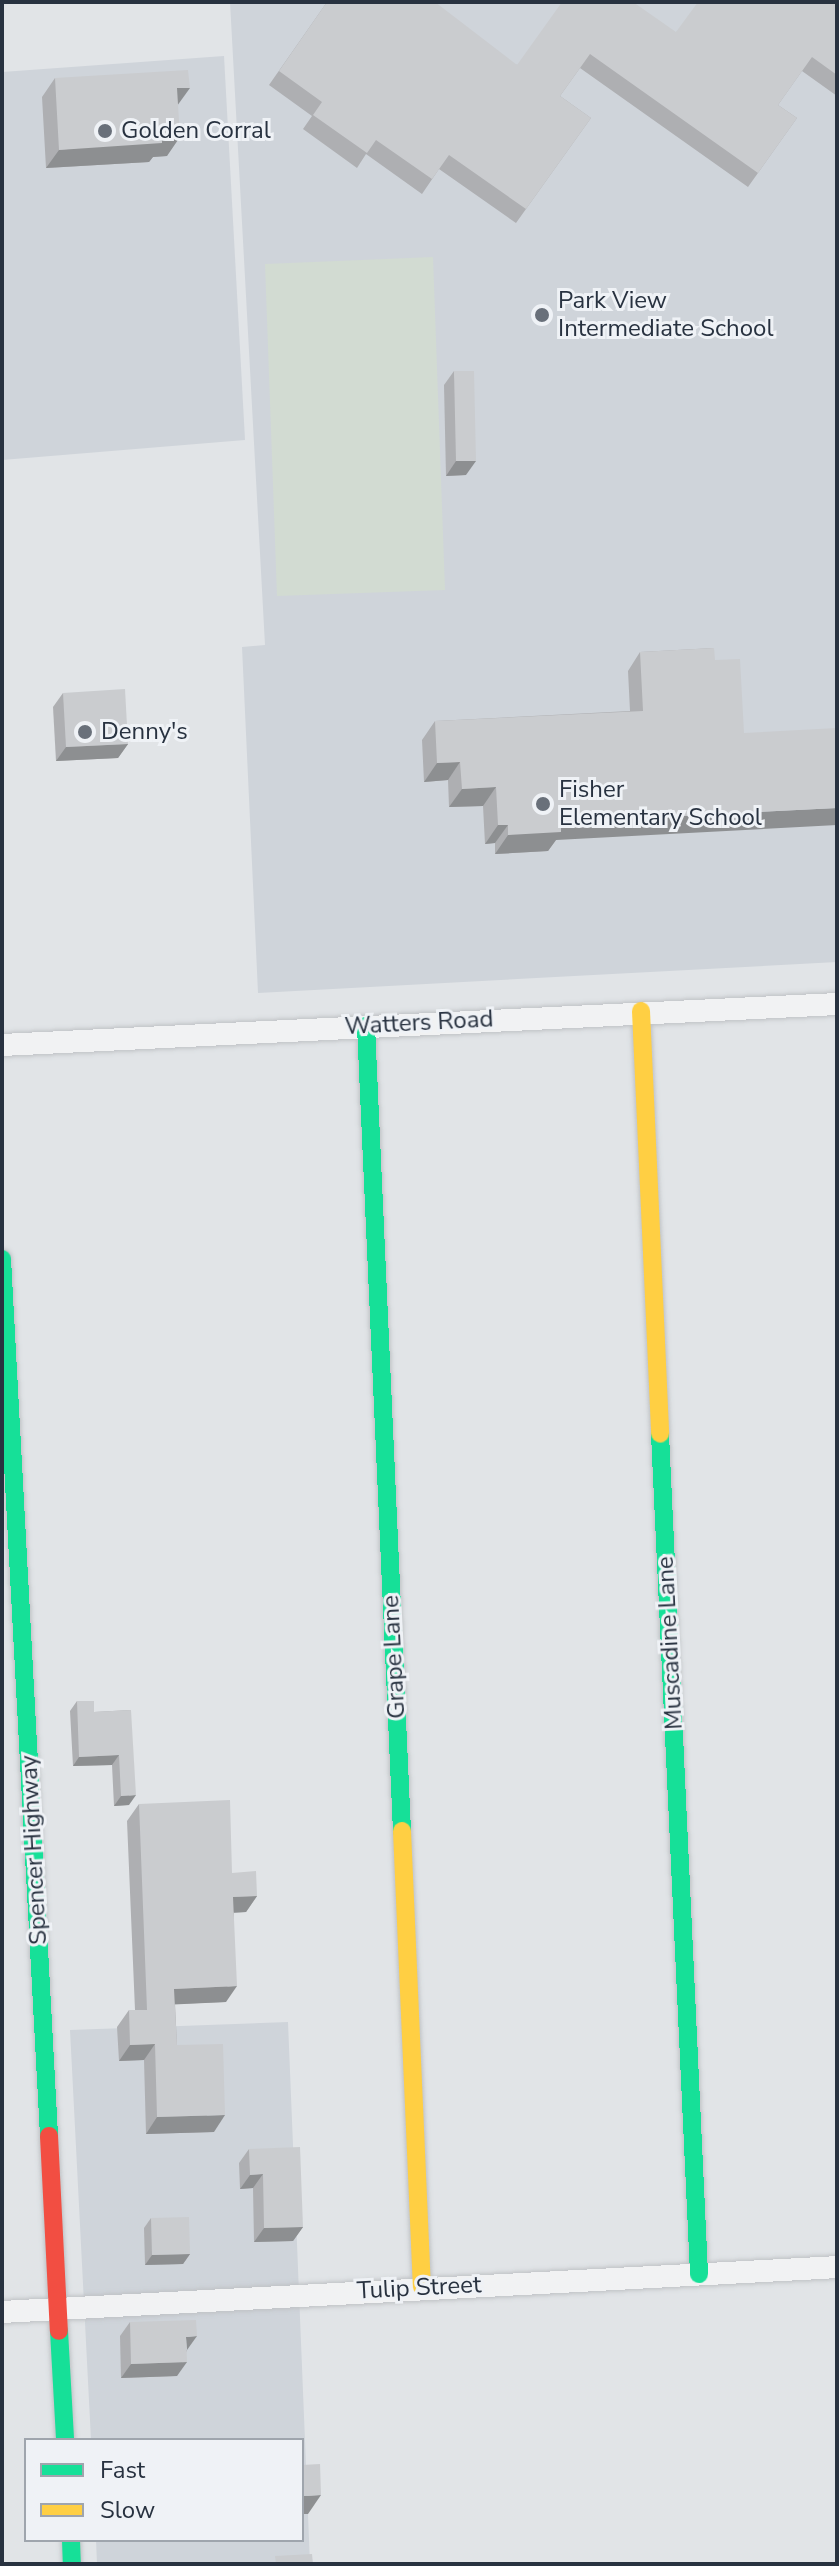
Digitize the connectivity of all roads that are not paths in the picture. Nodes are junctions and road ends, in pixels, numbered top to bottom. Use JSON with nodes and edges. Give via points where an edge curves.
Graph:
{"nodes":[{"id":1,"x":837,"y":1004,"type":"edge"},
{"id":2,"x":641,"y":1011,"type":"junction"},
{"id":3,"x":366,"y":1026,"type":"junction"},
{"id":4,"x":2,"y":1045,"type":"edge"},
{"id":5,"x":2,"y":1259,"type":"edge"},
{"id":6,"x":837,"y":2267,"type":"edge"},
{"id":7,"x":699,"y":2274,"type":"junction"},
{"id":8,"x":422,"y":2287,"type":"junction"},
{"id":9,"x":58,"y":2309,"type":"junction"},
{"id":10,"x":2,"y":2312,"type":"edge"},
{"id":11,"x":65,"y":2438,"type":"edge"},
{"id":12,"x":71,"y":2542,"type":"edge"},
{"id":13,"x":72,"y":2564,"type":"edge"}],
"edges":[{"from":1,"to":2,"type":"street","name":"Watters Road"},
{"from":2,"to":3,"type":"street","name":"Watters Road"},
{"from":2,"to":7,"type":"street","name":"Muscadine Lane"},
{"from":3,"to":4,"type":"street","name":"Watters Road"},
{"from":3,"to":8,"type":"street","name":"Grape Lane"},
{"from":5,"to":9,"type":"street","name":"Spencer Highway"},
{"from":6,"to":7,"type":"street","name":"Tulip Street"},
{"from":7,"to":8,"type":"street","name":"Tulip Street"},
{"from":8,"to":9,"type":"street","name":"Tulip Street"},
{"from":9,"to":10,"type":"street","name":"Tulip Street"},
{"from":9,"to":11,"type":"street","name":"Spencer Highway"},
{"from":12,"to":13,"type":"street"}]}
